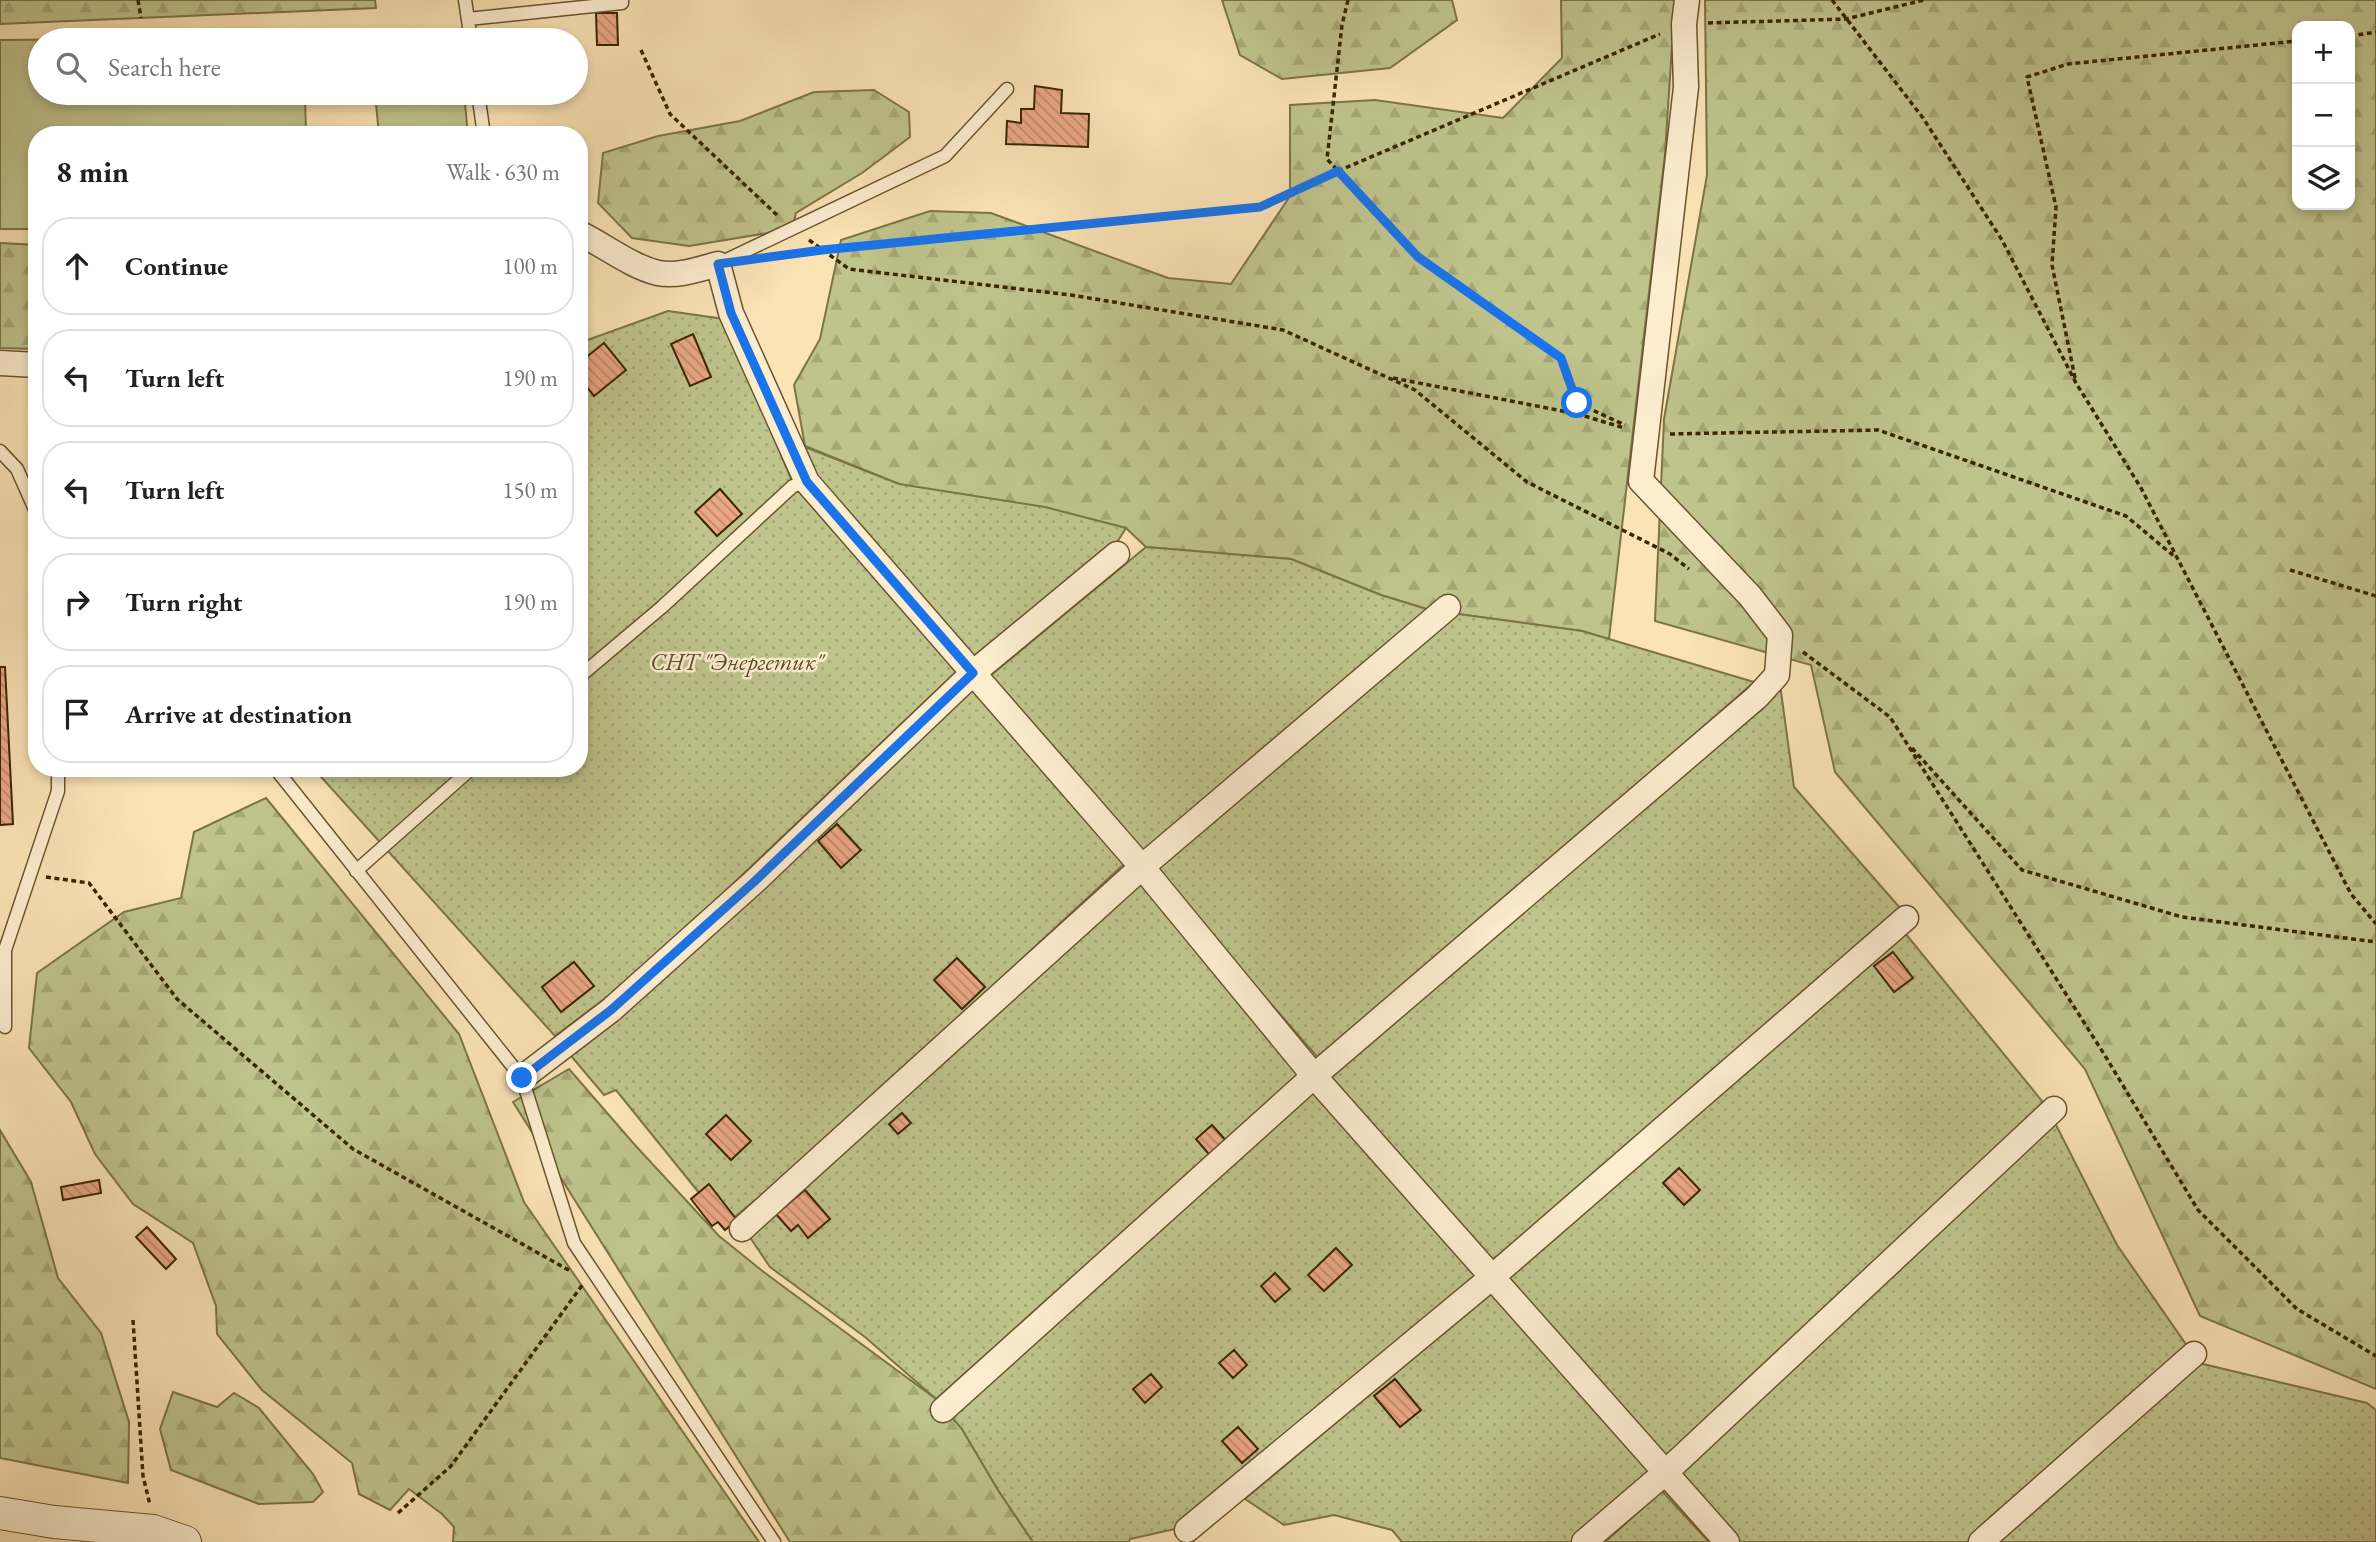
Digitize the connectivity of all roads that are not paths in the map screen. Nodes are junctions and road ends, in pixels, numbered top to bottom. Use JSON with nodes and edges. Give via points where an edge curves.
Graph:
{"nodes":[{"id":1,"x":465,"y":0,"type":"edge"},
{"id":2,"x":622,"y":0,"type":"edge"},
{"id":3,"x":1686,"y":12,"type":"edge"},
{"id":4,"x":468,"y":19,"type":"junction"},
{"id":5,"x":469,"y":28,"type":"edge"},
{"id":6,"x":1007,"y":89,"type":"dead end"},
{"id":7,"x":480,"y":105,"type":"edge"},
{"id":8,"x":483,"y":126,"type":"edge"},
{"id":9,"x":588,"y":238,"type":"edge"},
{"id":10,"x":718,"y":264,"type":"junction"},
{"id":11,"x":0,"y":363,"type":"edge"},
{"id":12,"x":28,"y":365,"type":"edge"},
{"id":13,"x":0,"y":451,"type":"edge"},
{"id":14,"x":807,"y":482,"type":"junction"},
{"id":15,"x":28,"y":494,"type":"edge"},
{"id":16,"x":1117,"y":554,"type":"dead end"},
{"id":17,"x":1448,"y":607,"type":"dead end"},
{"id":18,"x":588,"y":669,"type":"edge"},
{"id":19,"x":973,"y":673,"type":"junction"},
{"id":20,"x":58,"y":777,"type":"edge"},
{"id":21,"x":282,"y":777,"type":"edge"},
{"id":22,"x":462,"y":777,"type":"edge"},
{"id":23,"x":1142,"y":867,"type":"junction"},
{"id":24,"x":356,"y":871,"type":"junction"},
{"id":25,"x":1906,"y":918,"type":"dead end"},
{"id":26,"x":5,"y":1027,"type":"dead end"},
{"id":27,"x":1314,"y":1076,"type":"junction"},
{"id":28,"x":522,"y":1078,"type":"junction"},
{"id":29,"x":2054,"y":1110,"type":"dead end"},
{"id":30,"x":742,"y":1229,"type":"dead end"},
{"id":31,"x":1491,"y":1278,"type":"junction"},
{"id":32,"x":2194,"y":1354,"type":"dead end"},
{"id":33,"x":943,"y":1410,"type":"dead end"},
{"id":34,"x":1667,"y":1472,"type":"junction"},
{"id":35,"x":0,"y":1513,"type":"edge"},
{"id":36,"x":1187,"y":1530,"type":"dead end"},
{"id":37,"x":185,"y":1542,"type":"edge"},
{"id":38,"x":774,"y":1542,"type":"edge"},
{"id":39,"x":1584,"y":1542,"type":"edge"},
{"id":40,"x":1727,"y":1542,"type":"edge"},
{"id":41,"x":1981,"y":1542,"type":"edge"}],
"edges":[{"from":1,"to":4,"type":"lane"},
{"from":2,"to":4,"type":"lane"},
{"from":3,"to":27,"type":"street","via":[[1686,87],[1640,481],[1780,635],[1777,675],[1757,697]]},
{"from":4,"to":5,"type":"lane"},
{"from":6,"to":10,"type":"lane","via":[[945,156]]},
{"from":7,"to":8,"type":"lane"},
{"from":9,"to":10,"type":"street","via":[[659,274]]},
{"from":10,"to":14,"type":"street","via":[[731,313]]},
{"from":11,"to":12,"type":"street"},
{"from":13,"to":15,"type":"lane","via":[[17,469]]},
{"from":14,"to":18,"type":"lane","via":[[793,486]]},
{"from":14,"to":19,"type":"street"},
{"from":16,"to":19,"type":"street"},
{"from":17,"to":23,"type":"street"},
{"from":19,"to":23,"type":"street"},
{"from":19,"to":28,"type":"street","via":[[734,900],[611,1010]]},
{"from":20,"to":26,"type":"lane","via":[[58,790],[5,950]]},
{"from":21,"to":24,"type":"lane"},
{"from":22,"to":24,"type":"lane"},
{"from":23,"to":27,"type":"street"},
{"from":23,"to":30,"type":"street"},
{"from":24,"to":28,"type":"lane"},
{"from":25,"to":31,"type":"street"},
{"from":27,"to":31,"type":"street"},
{"from":27,"to":33,"type":"street"},
{"from":28,"to":38,"type":"lane","via":[[574,1243]]},
{"from":29,"to":34,"type":"street"},
{"from":31,"to":34,"type":"street"},
{"from":31,"to":36,"type":"street"},
{"from":32,"to":41,"type":"street"},
{"from":34,"to":39,"type":"street"},
{"from":34,"to":40,"type":"street"},
{"from":35,"to":37,"type":"street","via":[[153,1531]]}]}
